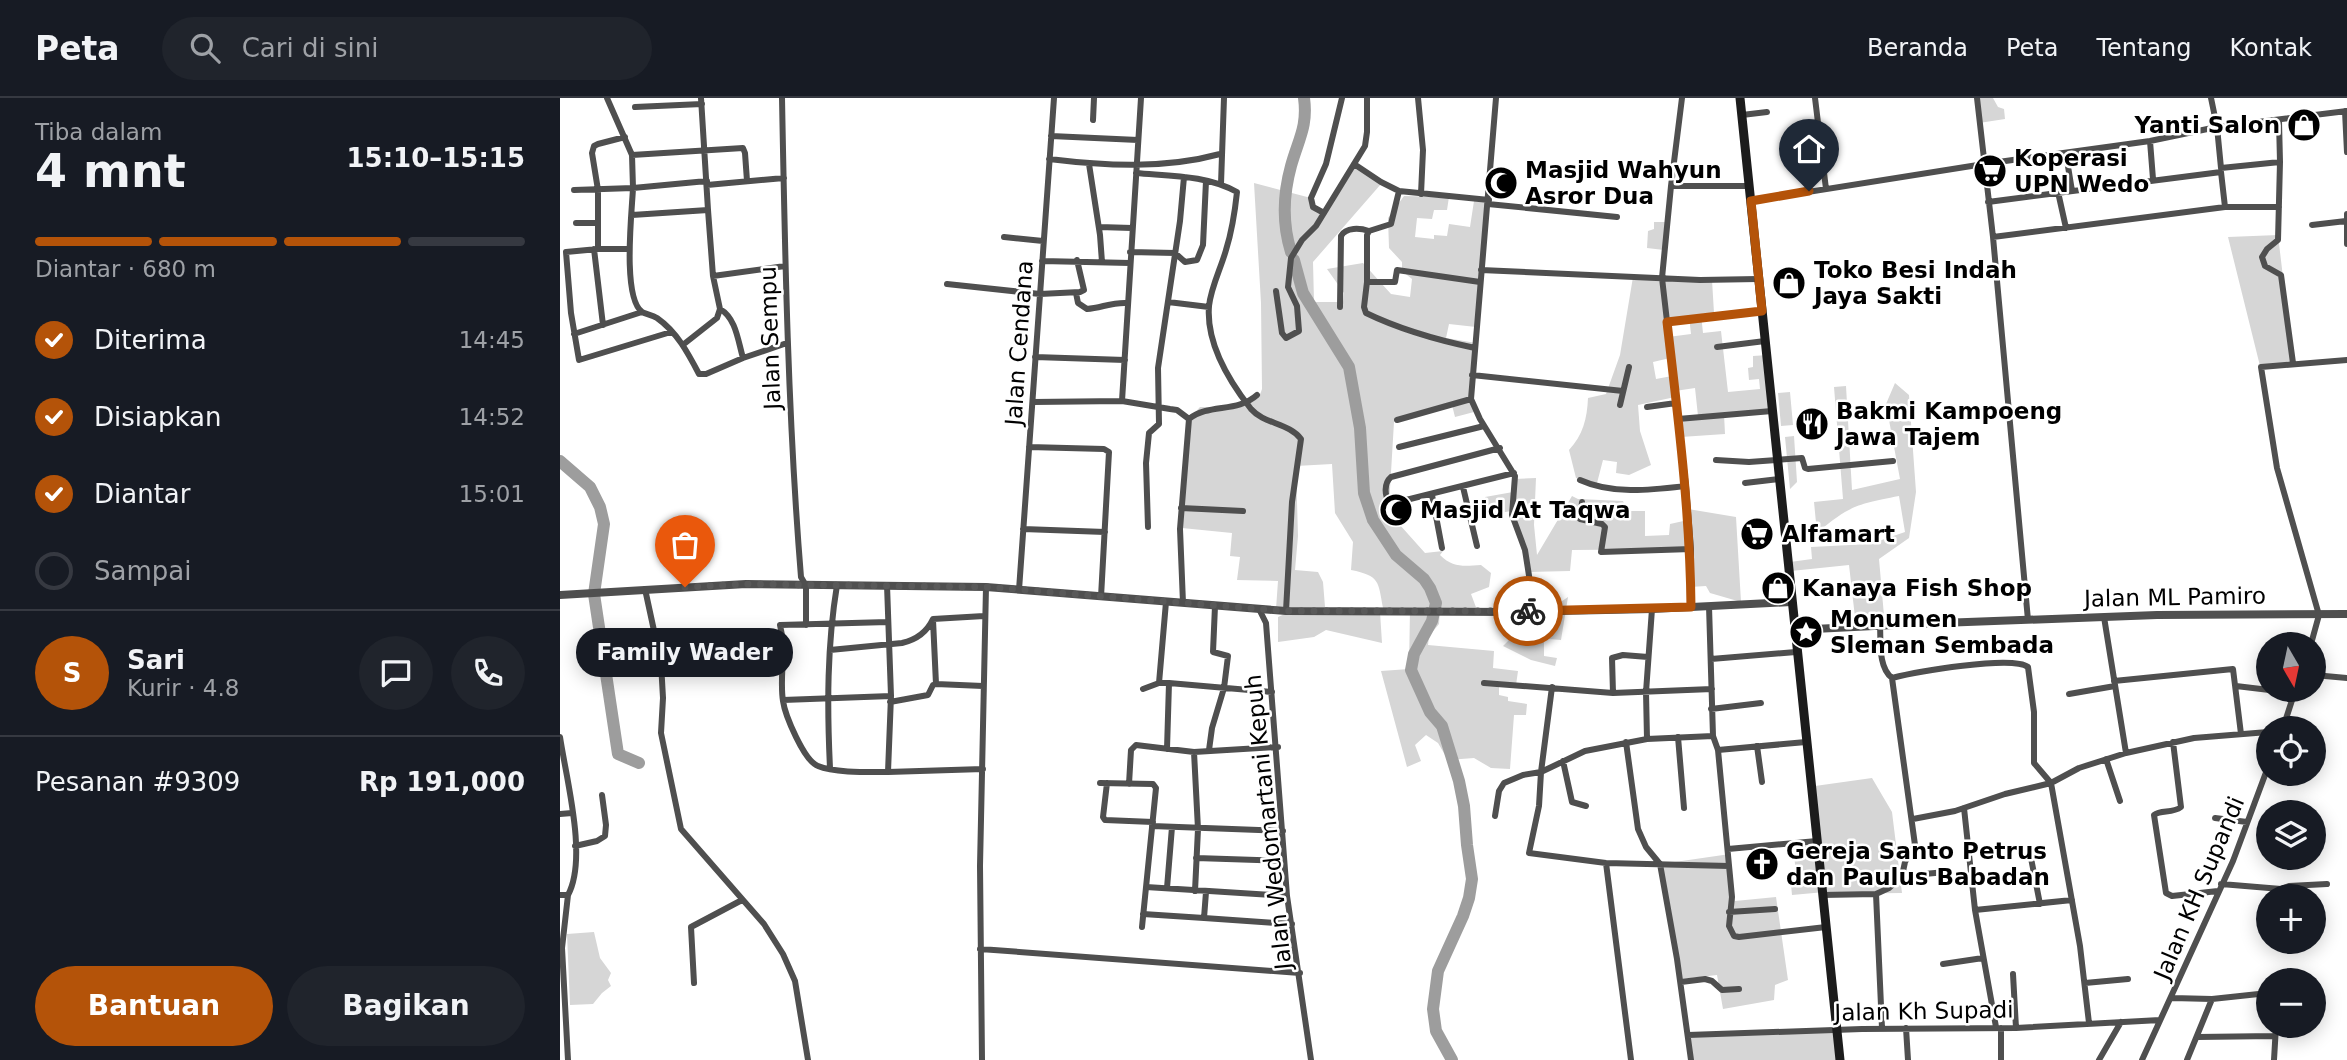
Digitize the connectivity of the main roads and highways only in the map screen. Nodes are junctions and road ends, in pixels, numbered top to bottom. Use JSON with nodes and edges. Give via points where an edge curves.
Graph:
{"nodes":[{"id":1,"x":1740,"y":98,"type":"edge"},
{"id":2,"x":1840,"y":1060,"type":"edge"}],
"edges":[{"from":1,"to":2,"type":"main road"}]}
